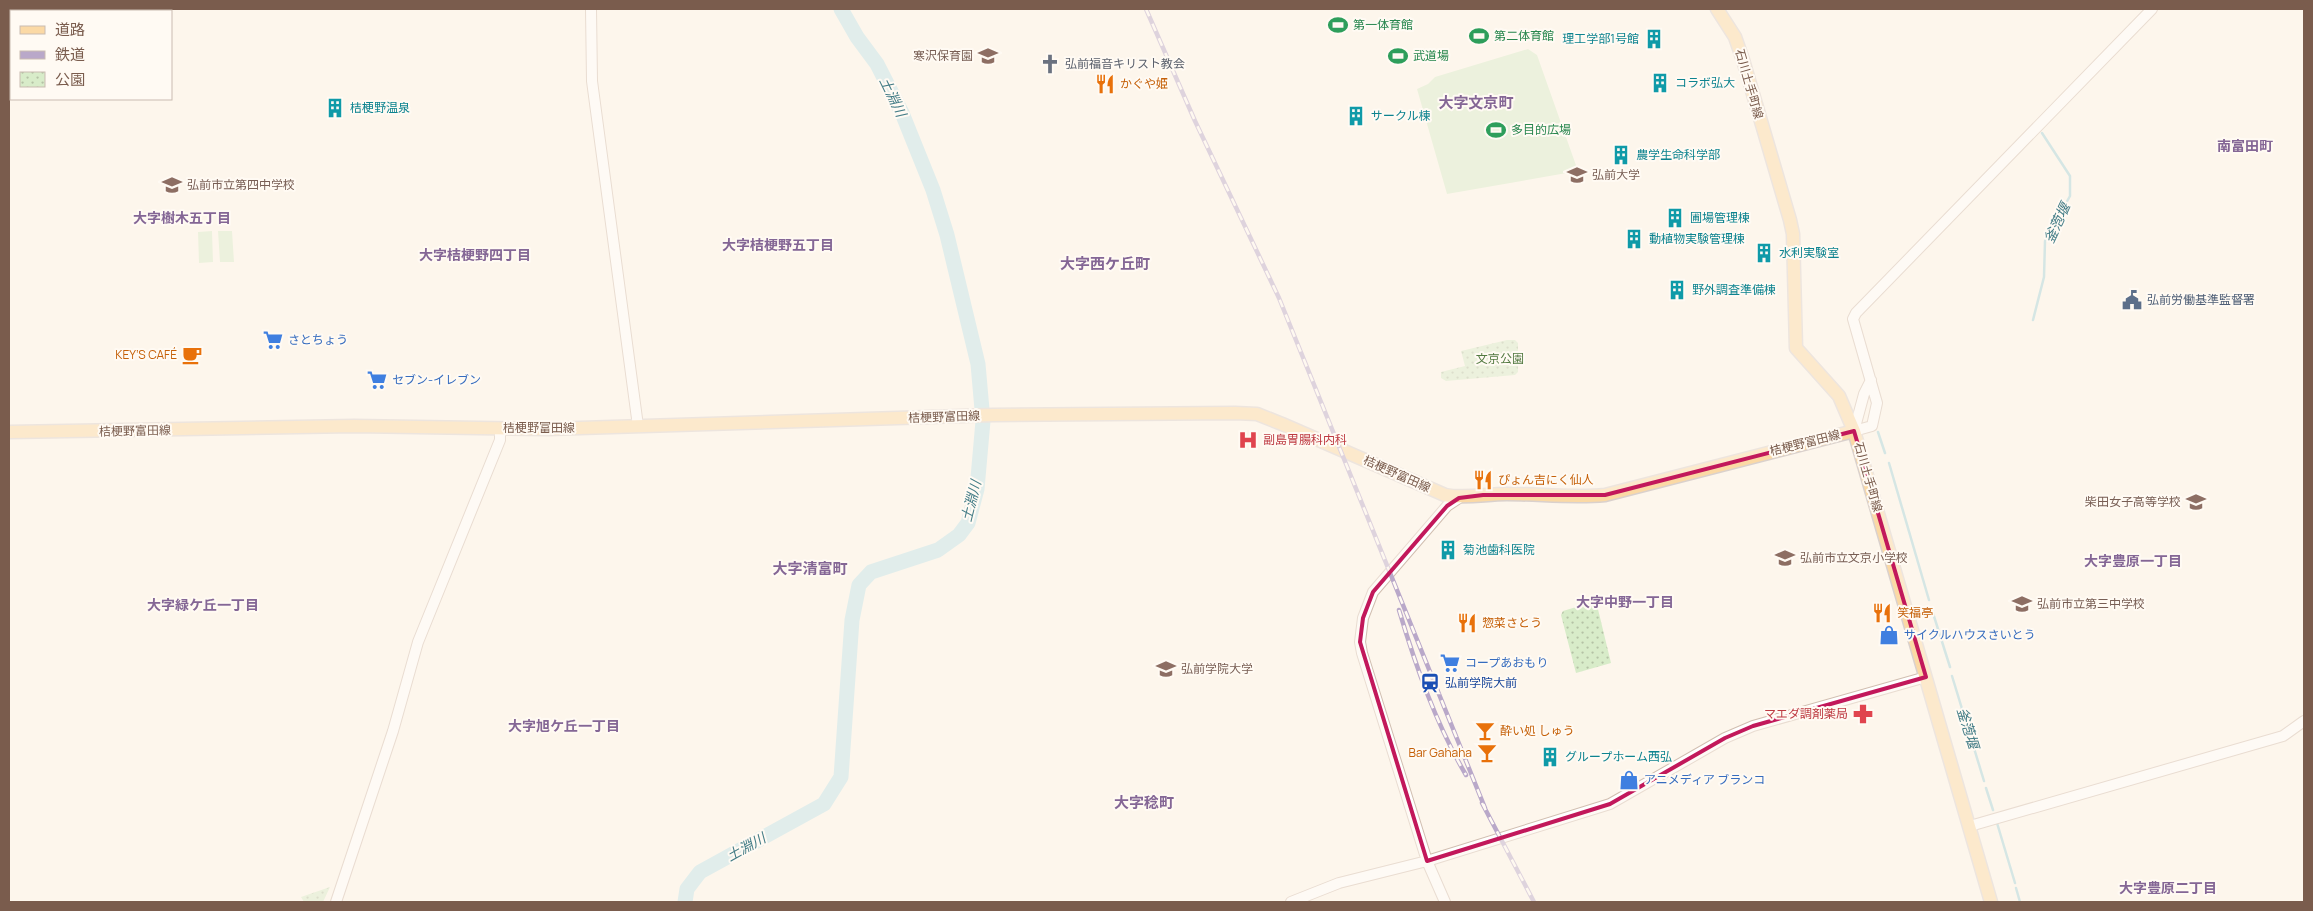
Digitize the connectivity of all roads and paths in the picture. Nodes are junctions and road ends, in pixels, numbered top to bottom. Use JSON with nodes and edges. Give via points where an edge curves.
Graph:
{"nodes":[{"id":1,"x":591,"y":9,"type":"edge"},
{"id":2,"x":1717,"y":9,"type":"edge"},
{"id":3,"x":2152,"y":9,"type":"edge"},
{"id":4,"x":1871,"y":380,"type":"junction"},
{"id":5,"x":638,"y":426,"type":"junction"},
{"id":6,"x":500,"y":428,"type":"junction"},
{"id":7,"x":1854,"y":431,"type":"junction"},
{"id":8,"x":9,"y":432,"type":"edge"},
{"id":9,"x":1459,"y":498,"type":"junction"},
{"id":10,"x":1926,"y":677,"type":"junction"},
{"id":11,"x":2304,"y":722,"type":"edge"},
{"id":12,"x":1970,"y":826,"type":"junction"},
{"id":13,"x":1427,"y":860,"type":"junction"},
{"id":14,"x":336,"y":902,"type":"edge"},
{"id":15,"x":1291,"y":902,"type":"edge"},
{"id":16,"x":1445,"y":902,"type":"edge"},
{"id":17,"x":1991,"y":902,"type":"edge"}],
"edges":[{"from":1,"to":5,"type":"street","via":[[592,81]]},
{"from":2,"to":7,"type":"main road","name":"石川土手町線","via":[[1735,37],[1743,60],[1790,220],[1796,348],[1839,396]]},
{"from":3,"to":4,"type":"street","via":[[1856,313],[1853,319]]},
{"from":4,"to":7,"type":"street"},
{"from":4,"to":7,"type":"street","via":[[1878,403],[1872,426]]},
{"from":5,"to":6,"type":"main road","name":"桔梗野富田線"},
{"from":5,"to":9,"type":"main road","name":"桔梗野富田線","via":[[987,415],[1257,414],[1445,495]]},
{"from":6,"to":8,"type":"main road","name":"桔梗野富田線","via":[[354,426]]},
{"from":6,"to":14,"type":"street","via":[[500,440],[418,642],[393,731]]},
{"from":7,"to":9,"type":"main road","name":"桔梗野富田線","via":[[1605,495],[1506,494]]},
{"from":7,"to":10,"type":"main road","name":"石川土手町線"},
{"from":9,"to":13,"type":"street","via":[[1447,506],[1374,592],[1366,605],[1361,631],[1362,653]]},
{"from":10,"to":12,"type":"main road","name":"石川土手町線"},
{"from":10,"to":13,"type":"street","via":[[1753,726],[1725,738],[1610,804]]},
{"from":11,"to":12,"type":"street","via":[[2283,736]]},
{"from":12,"to":17,"type":"main road","name":"石川土手町線"},
{"from":13,"to":15,"type":"street","via":[[1340,883]]},
{"from":13,"to":16,"type":"street"}]}
